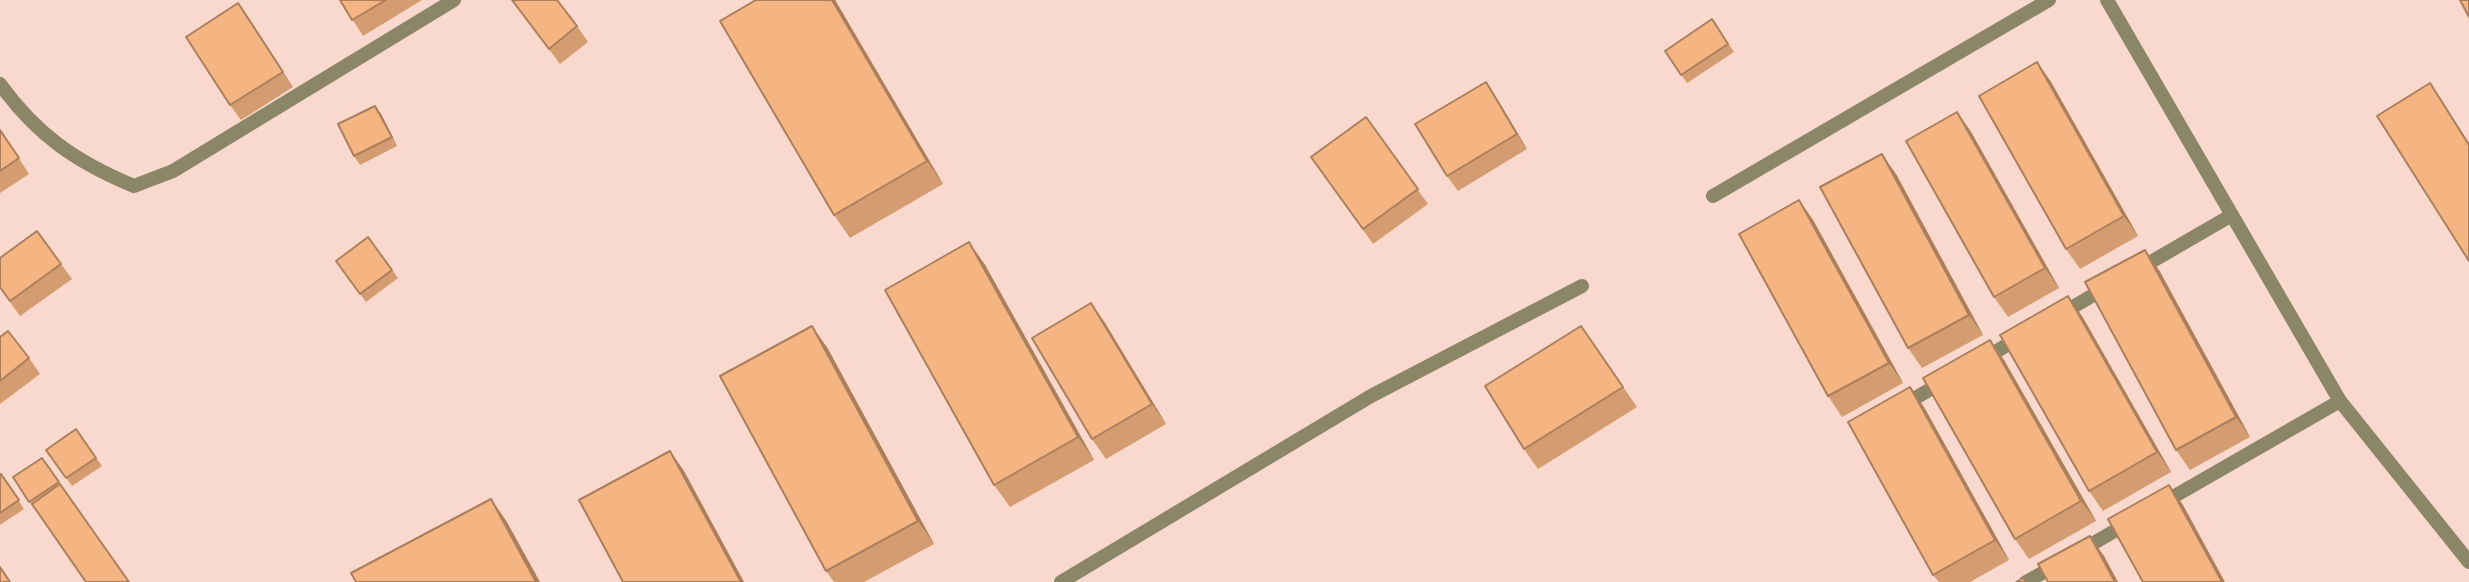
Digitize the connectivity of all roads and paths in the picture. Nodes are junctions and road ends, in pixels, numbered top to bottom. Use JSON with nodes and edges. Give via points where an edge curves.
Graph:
{"nodes":[{"id":1,"x":454,"y":0,"type":"edge"},
{"id":2,"x":2049,"y":0,"type":"edge"},
{"id":3,"x":2107,"y":0,"type":"edge"},
{"id":4,"x":0,"y":84,"type":"edge"},
{"id":5,"x":1713,"y":196,"type":"dead end"},
{"id":6,"x":2232,"y":215,"type":"junction"},
{"id":7,"x":1582,"y":286,"type":"dead end"},
{"id":8,"x":2340,"y":401,"type":"junction"},
{"id":9,"x":1891,"y":412,"type":"edge"},
{"id":10,"x":2469,"y":562,"type":"edge"},
{"id":11,"x":1061,"y":582,"type":"edge"},
{"id":12,"x":2026,"y":582,"type":"edge"}],
"edges":[{"from":1,"to":4,"type":"street","via":[[173,171],[134,186],[91,168],[46,138]]},
{"from":2,"to":5,"type":"street"},
{"from":3,"to":6,"type":"street"},
{"from":6,"to":8,"type":"street"},
{"from":6,"to":9,"type":"street"},
{"from":7,"to":11,"type":"street","via":[[1371,396]]},
{"from":8,"to":10,"type":"street"},
{"from":8,"to":12,"type":"street"}]}
